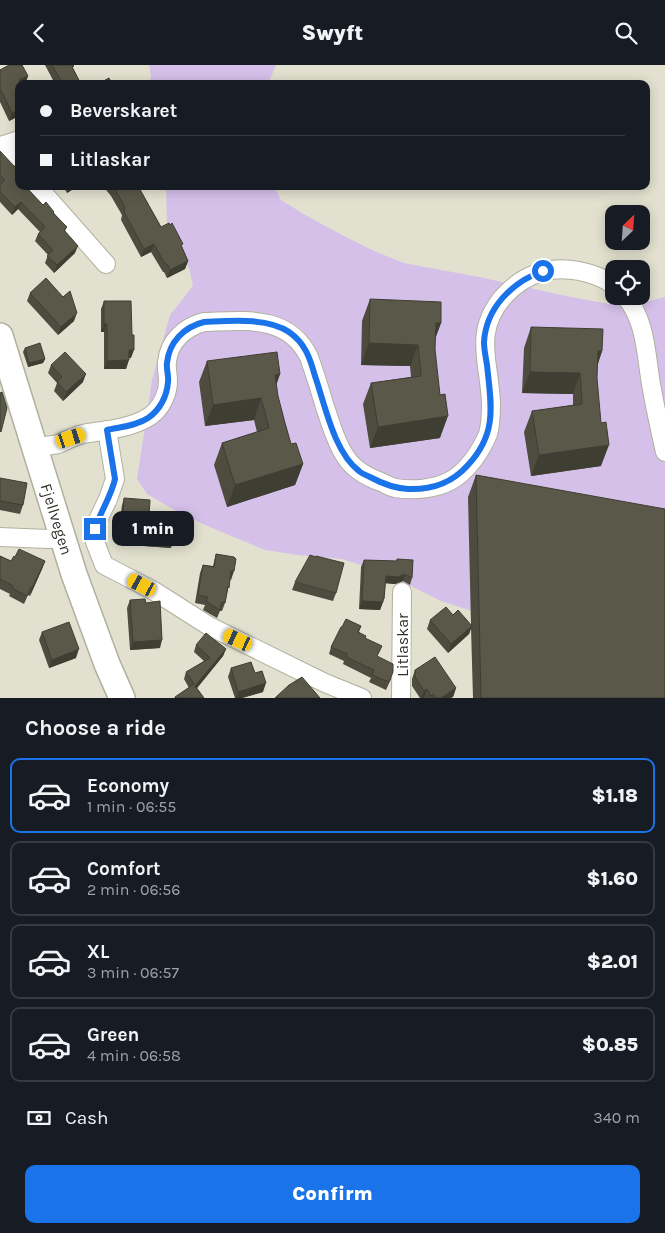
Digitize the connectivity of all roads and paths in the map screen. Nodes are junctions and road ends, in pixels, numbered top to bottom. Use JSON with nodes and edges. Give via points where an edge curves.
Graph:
{"nodes":[{"id":1,"x":15,"y":141,"type":"edge"},
{"id":2,"x":0,"y":146,"type":"edge"},
{"id":3,"x":15,"y":161,"type":"edge"},
{"id":4,"x":41,"y":190,"type":"edge"},
{"id":5,"x":106,"y":264,"type":"dead end"},
{"id":6,"x":605,"y":280,"type":"edge"},
{"id":7,"x":631,"y":305,"type":"edge"},
{"id":8,"x":0,"y":336,"type":"edge"},
{"id":9,"x":107,"y":430,"type":"junction"},
{"id":10,"x":35,"y":447,"type":"junction"},
{"id":11,"x":665,"y":452,"type":"edge"},
{"id":12,"x":0,"y":537,"type":"edge"},
{"id":13,"x":62,"y":538,"type":"junction"},
{"id":14,"x":402,"y":592,"type":"dead end"},
{"id":15,"x":122,"y":698,"type":"edge"},
{"id":16,"x":362,"y":698,"type":"edge"},
{"id":17,"x":401,"y":698,"type":"edge"}],
"edges":[{"from":1,"to":2,"type":"street"},
{"from":2,"to":3,"type":"street"},
{"from":4,"to":5,"type":"street"},
{"from":6,"to":9,"type":"street","via":[[578,271],[543,271],[516,285],[502,298],[490,319],[484,343],[491,398],[488,434],[461,473],[451,481],[435,486],[394,488],[359,471],[345,457],[334,435],[305,348],[287,331],[255,321],[204,322],[186,329],[169,354],[166,395],[161,405],[149,418]]},
{"from":7,"to":11,"type":"street","via":[[641,326]]},
{"from":8,"to":10,"type":"main road","name":"Fjellvegen"},
{"from":9,"to":10,"type":"street"},
{"from":9,"to":16,"type":"street","via":[[115,479],[95,529],[95,542],[104,565],[154,591],[209,626]]},
{"from":10,"to":13,"type":"main road","name":"Fjellvegen"},
{"from":12,"to":13,"type":"street"},
{"from":13,"to":15,"type":"main road","name":"Fjellvegen"},
{"from":14,"to":17,"type":"street","name":"Litlaskar"}]}
